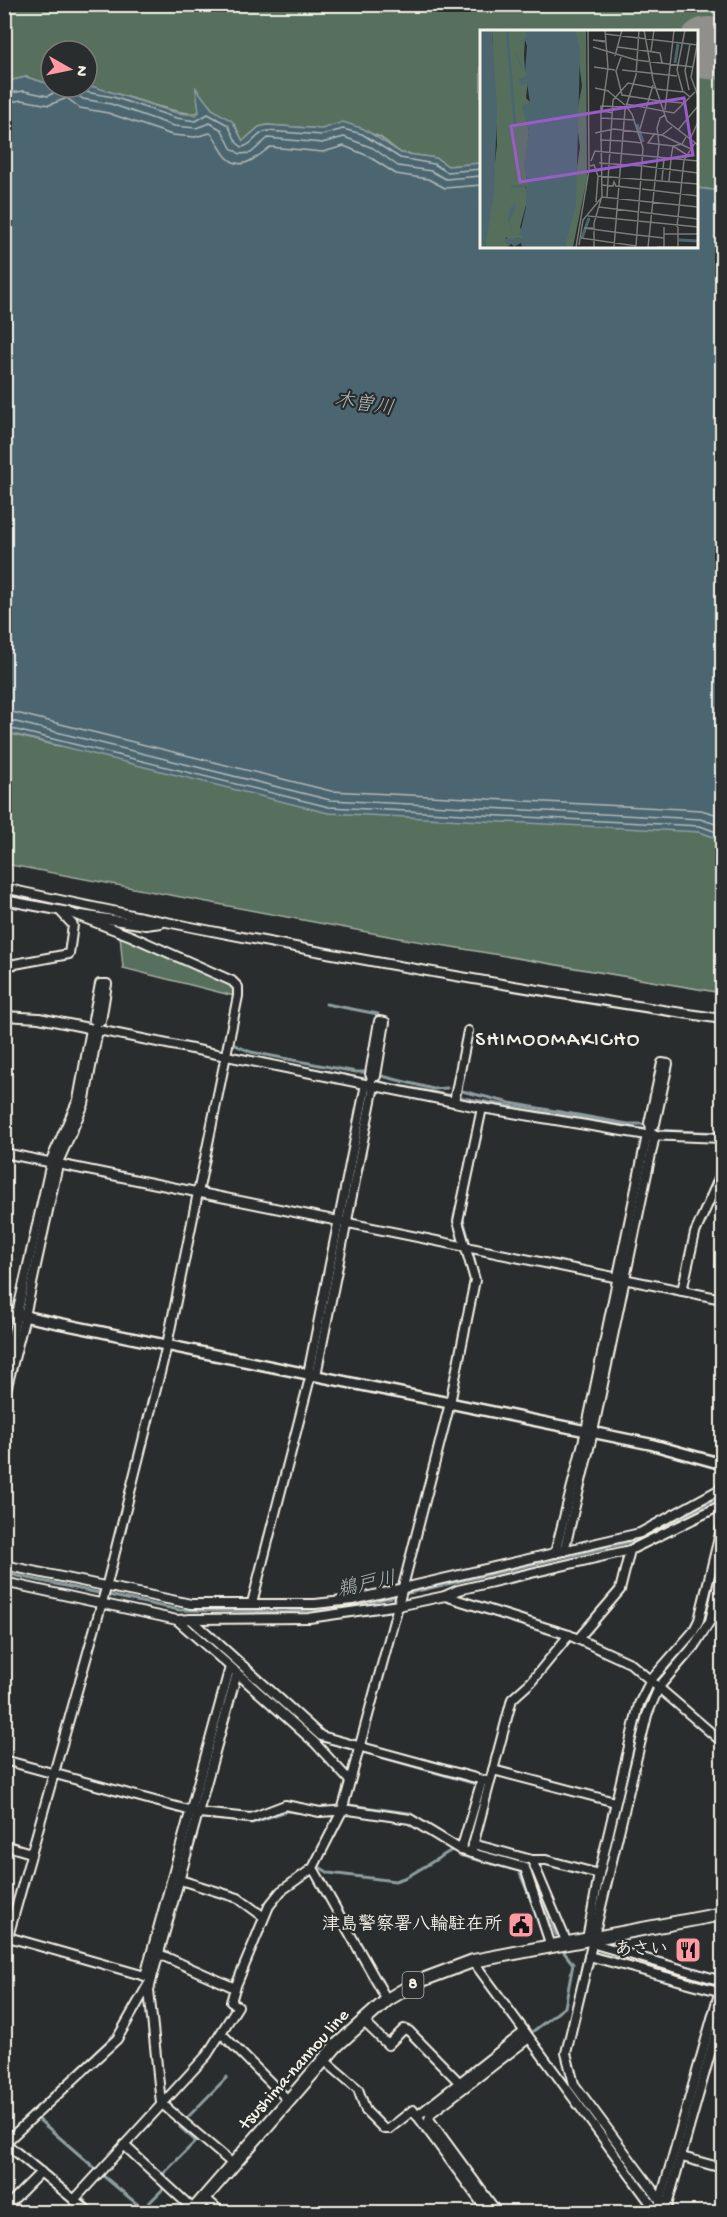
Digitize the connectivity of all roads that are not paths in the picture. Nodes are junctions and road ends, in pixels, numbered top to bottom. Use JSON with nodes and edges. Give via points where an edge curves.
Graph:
{"nodes":[{"id":1,"x":4,"y":888,"type":"edge"},
{"id":2,"x":4,"y":900,"type":"edge"},
{"id":3,"x":64,"y":912,"type":"junction"},
{"id":4,"x":169,"y":922,"type":"junction"},
{"id":5,"x":4,"y":966,"type":"edge"},
{"id":6,"x":4,"y":1016,"type":"edge"},
{"id":7,"x":723,"y":1019,"type":"edge"},
{"id":8,"x":97,"y":1020,"type":"dead end"},
{"id":9,"x":94,"y":1030,"type":"junction"},
{"id":10,"x":468,"y":1031,"type":"dead end"},
{"id":11,"x":225,"y":1056,"type":"junction"},
{"id":12,"x":372,"y":1076,"type":"junction"},
{"id":13,"x":370,"y":1085,"type":"junction"},
{"id":14,"x":454,"y":1102,"type":"junction"},
{"id":15,"x":482,"y":1108,"type":"junction"},
{"id":16,"x":651,"y":1126,"type":"junction"},
{"id":17,"x":650,"y":1135,"type":"junction"},
{"id":18,"x":723,"y":1138,"type":"edge"},
{"id":19,"x":4,"y":1153,"type":"edge"},
{"id":20,"x":54,"y":1163,"type":"junction"},
{"id":21,"x":723,"y":1172,"type":"edge"},
{"id":22,"x":198,"y":1192,"type":"junction"},
{"id":23,"x":341,"y":1222,"type":"junction"},
{"id":24,"x":466,"y":1248,"type":"junction"},
{"id":25,"x":621,"y":1279,"type":"junction"},
{"id":26,"x":682,"y":1291,"type":"junction"},
{"id":27,"x":723,"y":1299,"type":"edge"},
{"id":28,"x":4,"y":1312,"type":"edge"},
{"id":29,"x":22,"y":1316,"type":"junction"},
{"id":30,"x":167,"y":1345,"type":"junction"},
{"id":31,"x":4,"y":1372,"type":"edge"},
{"id":32,"x":312,"y":1374,"type":"junction"},
{"id":33,"x":4,"y":1398,"type":"edge"},
{"id":34,"x":450,"y":1403,"type":"junction"},
{"id":35,"x":590,"y":1431,"type":"junction"},
{"id":36,"x":723,"y":1464,"type":"edge"},
{"id":37,"x":723,"y":1488,"type":"edge"},
{"id":38,"x":723,"y":1505,"type":"edge"},
{"id":39,"x":723,"y":1525,"type":"edge"},
{"id":40,"x":630,"y":1550,"type":"junction"},
{"id":41,"x":564,"y":1551,"type":"junction"},
{"id":42,"x":555,"y":1553,"type":"junction"},
{"id":43,"x":4,"y":1565,"type":"edge"},
{"id":44,"x":723,"y":1567,"type":"edge"},
{"id":45,"x":4,"y":1582,"type":"edge"},
{"id":46,"x":106,"y":1589,"type":"junction"},
{"id":47,"x":402,"y":1589,"type":"junction"},
{"id":48,"x":445,"y":1596,"type":"junction"},
{"id":49,"x":101,"y":1602,"type":"junction"},
{"id":50,"x":252,"y":1603,"type":"junction"},
{"id":51,"x":399,"y":1604,"type":"junction"},
{"id":52,"x":191,"y":1619,"type":"junction"},
{"id":53,"x":177,"y":1620,"type":"junction"},
{"id":54,"x":569,"y":1635,"type":"junction"},
{"id":55,"x":578,"y":1639,"type":"junction"},
{"id":56,"x":230,"y":1667,"type":"junction"},
{"id":57,"x":237,"y":1673,"type":"junction"},
{"id":58,"x":651,"y":1680,"type":"junction"},
{"id":59,"x":659,"y":1687,"type":"junction"},
{"id":60,"x":723,"y":1742,"type":"edge"},
{"id":61,"x":359,"y":1747,"type":"junction"},
{"id":62,"x":4,"y":1760,"type":"edge"},
{"id":63,"x":494,"y":1770,"type":"junction"},
{"id":64,"x":53,"y":1773,"type":"junction"},
{"id":65,"x":350,"y":1780,"type":"junction"},
{"id":66,"x":486,"y":1781,"type":"junction"},
{"id":67,"x":483,"y":1792,"type":"junction"},
{"id":68,"x":615,"y":1802,"type":"junction"},
{"id":69,"x":342,"y":1811,"type":"junction"},
{"id":70,"x":195,"y":1812,"type":"junction"},
{"id":71,"x":473,"y":1844,"type":"junction"},
{"id":72,"x":4,"y":1845,"type":"edge"},
{"id":73,"x":461,"y":1850,"type":"junction"},
{"id":74,"x":31,"y":1853,"type":"junction"},
{"id":75,"x":471,"y":1853,"type":"junction"},
{"id":76,"x":532,"y":1860,"type":"junction"},
{"id":77,"x":313,"y":1868,"type":"junction"},
{"id":78,"x":598,"y":1874,"type":"junction"},
{"id":79,"x":180,"y":1880,"type":"junction"},
{"id":80,"x":723,"y":1914,"type":"edge"},
{"id":81,"x":264,"y":1917,"type":"junction"},
{"id":82,"x":7,"y":1935,"type":"edge"},
{"id":83,"x":590,"y":1938,"type":"junction"},
{"id":84,"x":567,"y":1943,"type":"junction"},
{"id":85,"x":551,"y":1946,"type":"junction"},
{"id":86,"x":4,"y":1951,"type":"edge"},
{"id":87,"x":159,"y":1954,"type":"junction"},
{"id":88,"x":589,"y":1956,"type":"junction"},
{"id":89,"x":473,"y":1961,"type":"junction"},
{"id":90,"x":149,"y":1977,"type":"junction"},
{"id":91,"x":722,"y":1987,"type":"edge"},
{"id":92,"x":235,"y":1988,"type":"junction"},
{"id":93,"x":387,"y":2000,"type":"junction"},
{"id":94,"x":723,"y":2012,"type":"edge"},
{"id":95,"x":363,"y":2021,"type":"junction"},
{"id":96,"x":222,"y":2034,"type":"junction"},
{"id":97,"x":526,"y":2035,"type":"junction"},
{"id":98,"x":324,"y":2060,"type":"junction"},
{"id":99,"x":460,"y":2083,"type":"junction"},
{"id":100,"x":289,"y":2101,"type":"junction"},
{"id":101,"x":161,"y":2103,"type":"junction"},
{"id":102,"x":417,"y":2116,"type":"junction"},
{"id":103,"x":5,"y":2142,"type":"edge"},
{"id":104,"x":124,"y":2145,"type":"junction"},
{"id":105,"x":682,"y":2157,"type":"junction"},
{"id":106,"x":234,"y":2164,"type":"junction"},
{"id":107,"x":723,"y":2168,"type":"edge"},
{"id":108,"x":41,"y":2172,"type":"junction"},
{"id":109,"x":206,"y":2198,"type":"junction"},
{"id":110,"x":74,"y":2200,"type":"junction"},
{"id":111,"x":660,"y":2202,"type":"junction"},
{"id":112,"x":4,"y":2209,"type":"edge"},
{"id":113,"x":193,"y":2211,"type":"edge"},
{"id":114,"x":667,"y":2211,"type":"edge"},
{"id":115,"x":89,"y":2212,"type":"edge"},
{"id":116,"x":221,"y":2212,"type":"edge"},
{"id":117,"x":488,"y":2212,"type":"edge"},
{"id":118,"x":496,"y":2212,"type":"edge"},
{"id":119,"x":657,"y":2212,"type":"edge"}],
"edges":[{"from":1,"to":4,"type":"street"},
{"from":2,"to":3,"type":"street"},
{"from":3,"to":4,"type":"street","via":[[146,925]]},
{"from":3,"to":5,"type":"street","via":[[73,925],[69,954]]},
{"from":3,"to":11,"type":"street","via":[[232,981],[238,987],[238,996]]},
{"from":4,"to":7,"type":"street","via":[[524,989]]},
{"from":6,"to":9,"type":"street","via":[[39,1018]]},
{"from":8,"to":9,"type":"street"},
{"from":9,"to":11,"type":"street"},
{"from":9,"to":20,"type":"street","via":[[78,1100]]},
{"from":10,"to":14,"type":"street"},
{"from":11,"to":13,"type":"street"},
{"from":11,"to":22,"type":"street"},
{"from":12,"to":12,"type":"street","via":[[376,1076],[386,1022],[379,1021]]},
{"from":12,"to":13,"type":"street"},
{"from":13,"to":14,"type":"street"},
{"from":13,"to":23,"type":"street"},
{"from":14,"to":15,"type":"street"},
{"from":15,"to":17,"type":"street"},
{"from":15,"to":24,"type":"street","via":[[458,1221]]},
{"from":16,"to":16,"type":"street","via":[[655,1125],[668,1064],[662,1063]]},
{"from":16,"to":17,"type":"street"},
{"from":17,"to":18,"type":"street"},
{"from":17,"to":25,"type":"street"},
{"from":19,"to":20,"type":"street"},
{"from":20,"to":22,"type":"street"},
{"from":20,"to":29,"type":"street"},
{"from":21,"to":26,"type":"street","via":[[695,1233]]},
{"from":22,"to":23,"type":"street"},
{"from":22,"to":30,"type":"street"},
{"from":23,"to":24,"type":"street"},
{"from":23,"to":32,"type":"street"},
{"from":24,"to":25,"type":"street"},
{"from":24,"to":34,"type":"street","via":[[475,1280]]},
{"from":25,"to":26,"type":"street"},
{"from":25,"to":35,"type":"street"},
{"from":26,"to":27,"type":"street"},
{"from":28,"to":29,"type":"street"},
{"from":29,"to":30,"type":"street"},
{"from":29,"to":31,"type":"street"},
{"from":29,"to":33,"type":"street"},
{"from":30,"to":32,"type":"street"},
{"from":30,"to":46,"type":"street"},
{"from":32,"to":34,"type":"street"},
{"from":32,"to":50,"type":"street"},
{"from":34,"to":35,"type":"street"},
{"from":34,"to":47,"type":"street"},
{"from":35,"to":36,"type":"street"},
{"from":35,"to":41,"type":"street"},
{"from":35,"to":42,"type":"street"},
{"from":37,"to":41,"type":"street","via":[[640,1533]]},
{"from":38,"to":40,"type":"street"},
{"from":39,"to":58,"type":"street","via":[[699,1620]]},
{"from":40,"to":48,"type":"street"},
{"from":40,"to":55,"type":"street","via":[[620,1590]]},
{"from":41,"to":42,"type":"street"},
{"from":42,"to":47,"type":"street"},
{"from":43,"to":46,"type":"street"},
{"from":44,"to":59,"type":"street","via":[[710,1621]]},
{"from":45,"to":49,"type":"street"},
{"from":46,"to":49,"type":"street"},
{"from":46,"to":50,"type":"street","via":[[191,1604]]},
{"from":47,"to":50,"type":"street","via":[[324,1603]]},
{"from":47,"to":51,"type":"street"},
{"from":48,"to":51,"type":"street"},
{"from":48,"to":54,"type":"street"},
{"from":49,"to":53,"type":"street"},
{"from":49,"to":64,"type":"street"},
{"from":51,"to":52,"type":"street","via":[[309,1618]]},
{"from":51,"to":61,"type":"street"},
{"from":52,"to":53,"type":"street"},
{"from":52,"to":61,"type":"street","via":[[321,1736]]},
{"from":53,"to":56,"type":"street"},
{"from":54,"to":55,"type":"street"},
{"from":54,"to":63,"type":"street","via":[[512,1699]]},
{"from":55,"to":58,"type":"street","via":[[630,1663]]},
{"from":56,"to":57,"type":"street"},
{"from":56,"to":70,"type":"street"},
{"from":57,"to":65,"type":"street"},
{"from":57,"to":70,"type":"street"},
{"from":58,"to":59,"type":"street"},
{"from":58,"to":68,"type":"street","via":[[639,1704]]},
{"from":59,"to":60,"type":"street"},
{"from":59,"to":83,"type":"street","via":[[647,1715]]},
{"from":61,"to":65,"type":"street"},
{"from":61,"to":66,"type":"street"},
{"from":62,"to":64,"type":"street"},
{"from":63,"to":66,"type":"street"},
{"from":63,"to":68,"type":"street"},
{"from":64,"to":70,"type":"street"},
{"from":64,"to":74,"type":"street"},
{"from":65,"to":69,"type":"street"},
{"from":66,"to":67,"type":"street"},
{"from":67,"to":71,"type":"street"},
{"from":67,"to":73,"type":"street"},
{"from":68,"to":78,"type":"street"},
{"from":69,"to":70,"type":"street","via":[[320,1812],[285,1805],[251,1818]]},
{"from":69,"to":73,"type":"street","via":[[410,1819]]},
{"from":69,"to":77,"type":"street"},
{"from":70,"to":79,"type":"street"},
{"from":70,"to":90,"type":"street"},
{"from":71,"to":75,"type":"street"},
{"from":71,"to":76,"type":"street"},
{"from":72,"to":74,"type":"street"},
{"from":73,"to":75,"type":"street"},
{"from":74,"to":82,"type":"street"},
{"from":75,"to":85,"type":"street","via":[[525,1868]]},
{"from":76,"to":78,"type":"street"},
{"from":76,"to":84,"type":"street"},
{"from":77,"to":81,"type":"street","via":[[281,1891]]},
{"from":77,"to":93,"type":"street"},
{"from":78,"to":83,"type":"street"},
{"from":79,"to":81,"type":"street","via":[[238,1898]]},
{"from":79,"to":87,"type":"street"},
{"from":80,"to":83,"type":"main road","name":"tsushima-nannou line","number":"8"},
{"from":81,"to":92,"type":"street"},
{"from":82,"to":86,"type":"street"},
{"from":82,"to":90,"type":"street"},
{"from":83,"to":84,"type":"main road","name":"tsushima-nannou line","number":"8"},
{"from":83,"to":88,"type":"street"},
{"from":83,"to":91,"type":"street","via":[[598,1945]]},
{"from":84,"to":85,"type":"main road","name":"tsushima-nannou line","number":"8"},
{"from":85,"to":89,"type":"main road","name":"tsushima-nannou line","number":"8"},
{"from":87,"to":90,"type":"street"},
{"from":87,"to":92,"type":"street"},
{"from":88,"to":91,"type":"street"},
{"from":88,"to":111,"type":"street","via":[[566,2053],[569,2074]]},
{"from":89,"to":93,"type":"main road","name":"tsushima-nannou line","number":"8","via":[[417,1982]]},
{"from":89,"to":97,"type":"street"},
{"from":90,"to":101,"type":"street"},
{"from":90,"to":103,"type":"street","via":[[117,2039]]},
{"from":91,"to":111,"type":"street"},
{"from":92,"to":96,"type":"street","via":[[231,2002],[238,2006]]},
{"from":93,"to":95,"type":"main road","name":"tsushima-nannou line","number":"8"},
{"from":94,"to":105,"type":"street"},
{"from":95,"to":98,"type":"main road","name":"tsushima-nannou line","number":"8"},
{"from":95,"to":99,"type":"street","via":[[388,2045],[404,2029],[409,2031]]},
{"from":96,"to":100,"type":"street"},
{"from":96,"to":101,"type":"street"},
{"from":97,"to":99,"type":"street"},
{"from":97,"to":118,"type":"street","via":[[431,2113],[429,2119]]},
{"from":97,"to":119,"type":"street"},
{"from":98,"to":100,"type":"main road","name":"tsushima-nannou line","number":"8"},
{"from":98,"to":102,"type":"street","via":[[358,2089],[366,2111],[384,2129],[412,2110]]},
{"from":99,"to":102,"type":"street"},
{"from":100,"to":106,"type":"main road","name":"tsushima-nannou line","number":"8"},
{"from":101,"to":104,"type":"street"},
{"from":101,"to":106,"type":"street"},
{"from":102,"to":117,"type":"street"},
{"from":103,"to":108,"type":"street"},
{"from":104,"to":110,"type":"street"},
{"from":104,"to":113,"type":"street"},
{"from":105,"to":107,"type":"street"},
{"from":105,"to":114,"type":"street"},
{"from":106,"to":109,"type":"main road","name":"tsushima-nannou line","number":"8"},
{"from":108,"to":110,"type":"street"},
{"from":108,"to":112,"type":"street"},
{"from":109,"to":113,"type":"main road","name":"tsushima-nannou line","number":"8"},
{"from":109,"to":116,"type":"street"},
{"from":110,"to":115,"type":"street"},
{"from":111,"to":114,"type":"street"}]}
